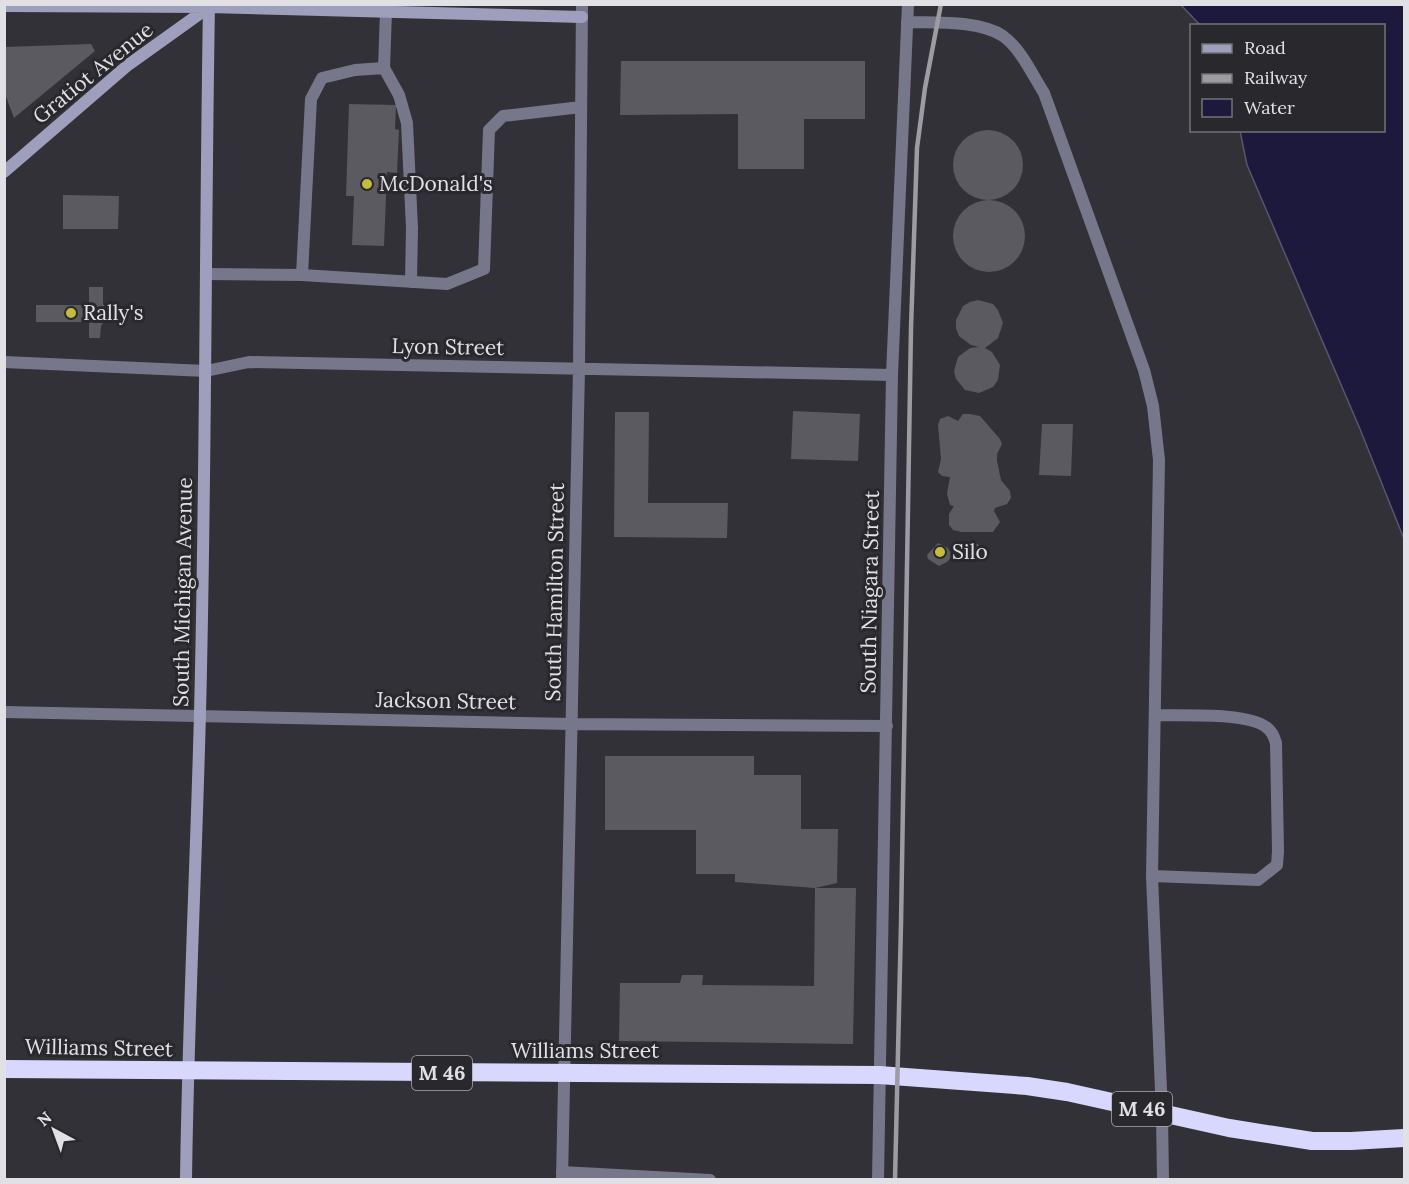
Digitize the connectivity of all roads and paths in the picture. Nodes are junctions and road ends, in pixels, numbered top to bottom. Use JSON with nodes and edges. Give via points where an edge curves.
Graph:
{"nodes":[{"id":1,"x":908,"y":4,"type":"edge"},
{"id":2,"x":4,"y":6,"type":"edge"},
{"id":3,"x":209,"y":6,"type":"edge"},
{"id":4,"x":582,"y":11,"type":"edge"},
{"id":5,"x":386,"y":12,"type":"junction"},
{"id":6,"x":907,"y":22,"type":"junction"},
{"id":7,"x":384,"y":68,"type":"junction"},
{"id":8,"x":581,"y":107,"type":"junction"},
{"id":9,"x":4,"y":172,"type":"edge"},
{"id":10,"x":207,"y":274,"type":"junction"},
{"id":11,"x":302,"y":275,"type":"junction"},
{"id":12,"x":411,"y":282,"type":"junction"},
{"id":13,"x":4,"y":362,"type":"edge"},
{"id":14,"x":579,"y":368,"type":"junction"},
{"id":15,"x":206,"y":371,"type":"junction"},
{"id":16,"x":892,"y":375,"type":"junction"},
{"id":17,"x":4,"y":712,"type":"edge"},
{"id":18,"x":200,"y":715,"type":"junction"},
{"id":19,"x":1155,"y":715,"type":"junction"},
{"id":20,"x":572,"y":724,"type":"junction"},
{"id":21,"x":887,"y":726,"type":"junction"},
{"id":22,"x":1152,"y":876,"type":"junction"},
{"id":23,"x":4,"y":1069,"type":"edge"},
{"id":24,"x":187,"y":1071,"type":"junction"},
{"id":25,"x":564,"y":1074,"type":"junction"},
{"id":26,"x":879,"y":1075,"type":"junction"},
{"id":27,"x":1162,"y":1114,"type":"junction"},
{"id":28,"x":1404,"y":1138,"type":"edge"},
{"id":29,"x":562,"y":1176,"type":"edge"},
{"id":30,"x":186,"y":1179,"type":"edge"},
{"id":31,"x":710,"y":1179,"type":"edge"},
{"id":32,"x":878,"y":1179,"type":"edge"},
{"id":33,"x":1162,"y":1179,"type":"edge"}],
"edges":[{"from":1,"to":6,"type":"street","name":"South Niagara Street"},
{"from":2,"to":3,"type":"street"},
{"from":3,"to":5,"type":"street"},
{"from":3,"to":9,"type":"street","name":"Gratiot Avenue","via":[[128,65]]},
{"from":3,"to":10,"type":"street","name":"South Michigan Avenue"},
{"from":4,"to":5,"type":"street"},
{"from":4,"to":8,"type":"street","name":"South Hamilton Street"},
{"from":5,"to":7,"type":"street"},
{"from":6,"to":16,"type":"street","name":"South Niagara Street"},
{"from":6,"to":19,"type":"street","via":[[980,26],[1003,36],[1020,54],[1044,93],[1144,370],[1159,460]]},
{"from":7,"to":11,"type":"street","via":[[322,78],[311,99]]},
{"from":7,"to":12,"type":"street","via":[[399,95],[407,123]]},
{"from":8,"to":12,"type":"street","via":[[503,116],[489,130],[484,269],[447,284]]},
{"from":8,"to":14,"type":"street","name":"South Hamilton Street"},
{"from":10,"to":11,"type":"street"},
{"from":10,"to":15,"type":"street","name":"South Michigan Avenue"},
{"from":11,"to":12,"type":"street"},
{"from":13,"to":15,"type":"street","name":"Lyon Street"},
{"from":14,"to":15,"type":"street","name":"Lyon Street","via":[[249,362]]},
{"from":14,"to":16,"type":"street","name":"Lyon Street"},
{"from":14,"to":20,"type":"street","name":"South Hamilton Street"},
{"from":15,"to":18,"type":"street","name":"South Michigan Avenue"},
{"from":16,"to":21,"type":"street","name":"South Niagara Street"},
{"from":17,"to":18,"type":"street","name":"Jackson Street"},
{"from":18,"to":20,"type":"street","name":"Jackson Street"},
{"from":18,"to":24,"type":"street","name":"South Michigan Avenue"},
{"from":19,"to":22,"type":"street"},
{"from":19,"to":22,"type":"street","via":[[1247,718],[1272,732],[1276,743],[1278,851],[1277,865],[1258,880]]},
{"from":20,"to":21,"type":"street","name":"Jackson Street"},
{"from":20,"to":25,"type":"street","name":"South Hamilton Street"},
{"from":21,"to":26,"type":"street","name":"South Niagara Street"},
{"from":22,"to":27,"type":"street"},
{"from":23,"to":24,"type":"highway","name":"Williams Street","number":"M 46"},
{"from":24,"to":25,"type":"highway","name":"Williams Street","number":"M 46"},
{"from":24,"to":30,"type":"street","name":"South Michigan Avenue"},
{"from":25,"to":26,"type":"highway","name":"Williams Street","number":"M 46"},
{"from":25,"to":29,"type":"street","name":"South Hamilton Street"},
{"from":26,"to":27,"type":"highway","name":"Williams Street","number":"M 46","via":[[1027,1086]]},
{"from":26,"to":32,"type":"street","name":"South Niagara Street"},
{"from":27,"to":28,"type":"highway","name":"Williams Street","number":"M 46","via":[[1312,1141]]},
{"from":27,"to":33,"type":"street"},
{"from":29,"to":31,"type":"street"}]}
